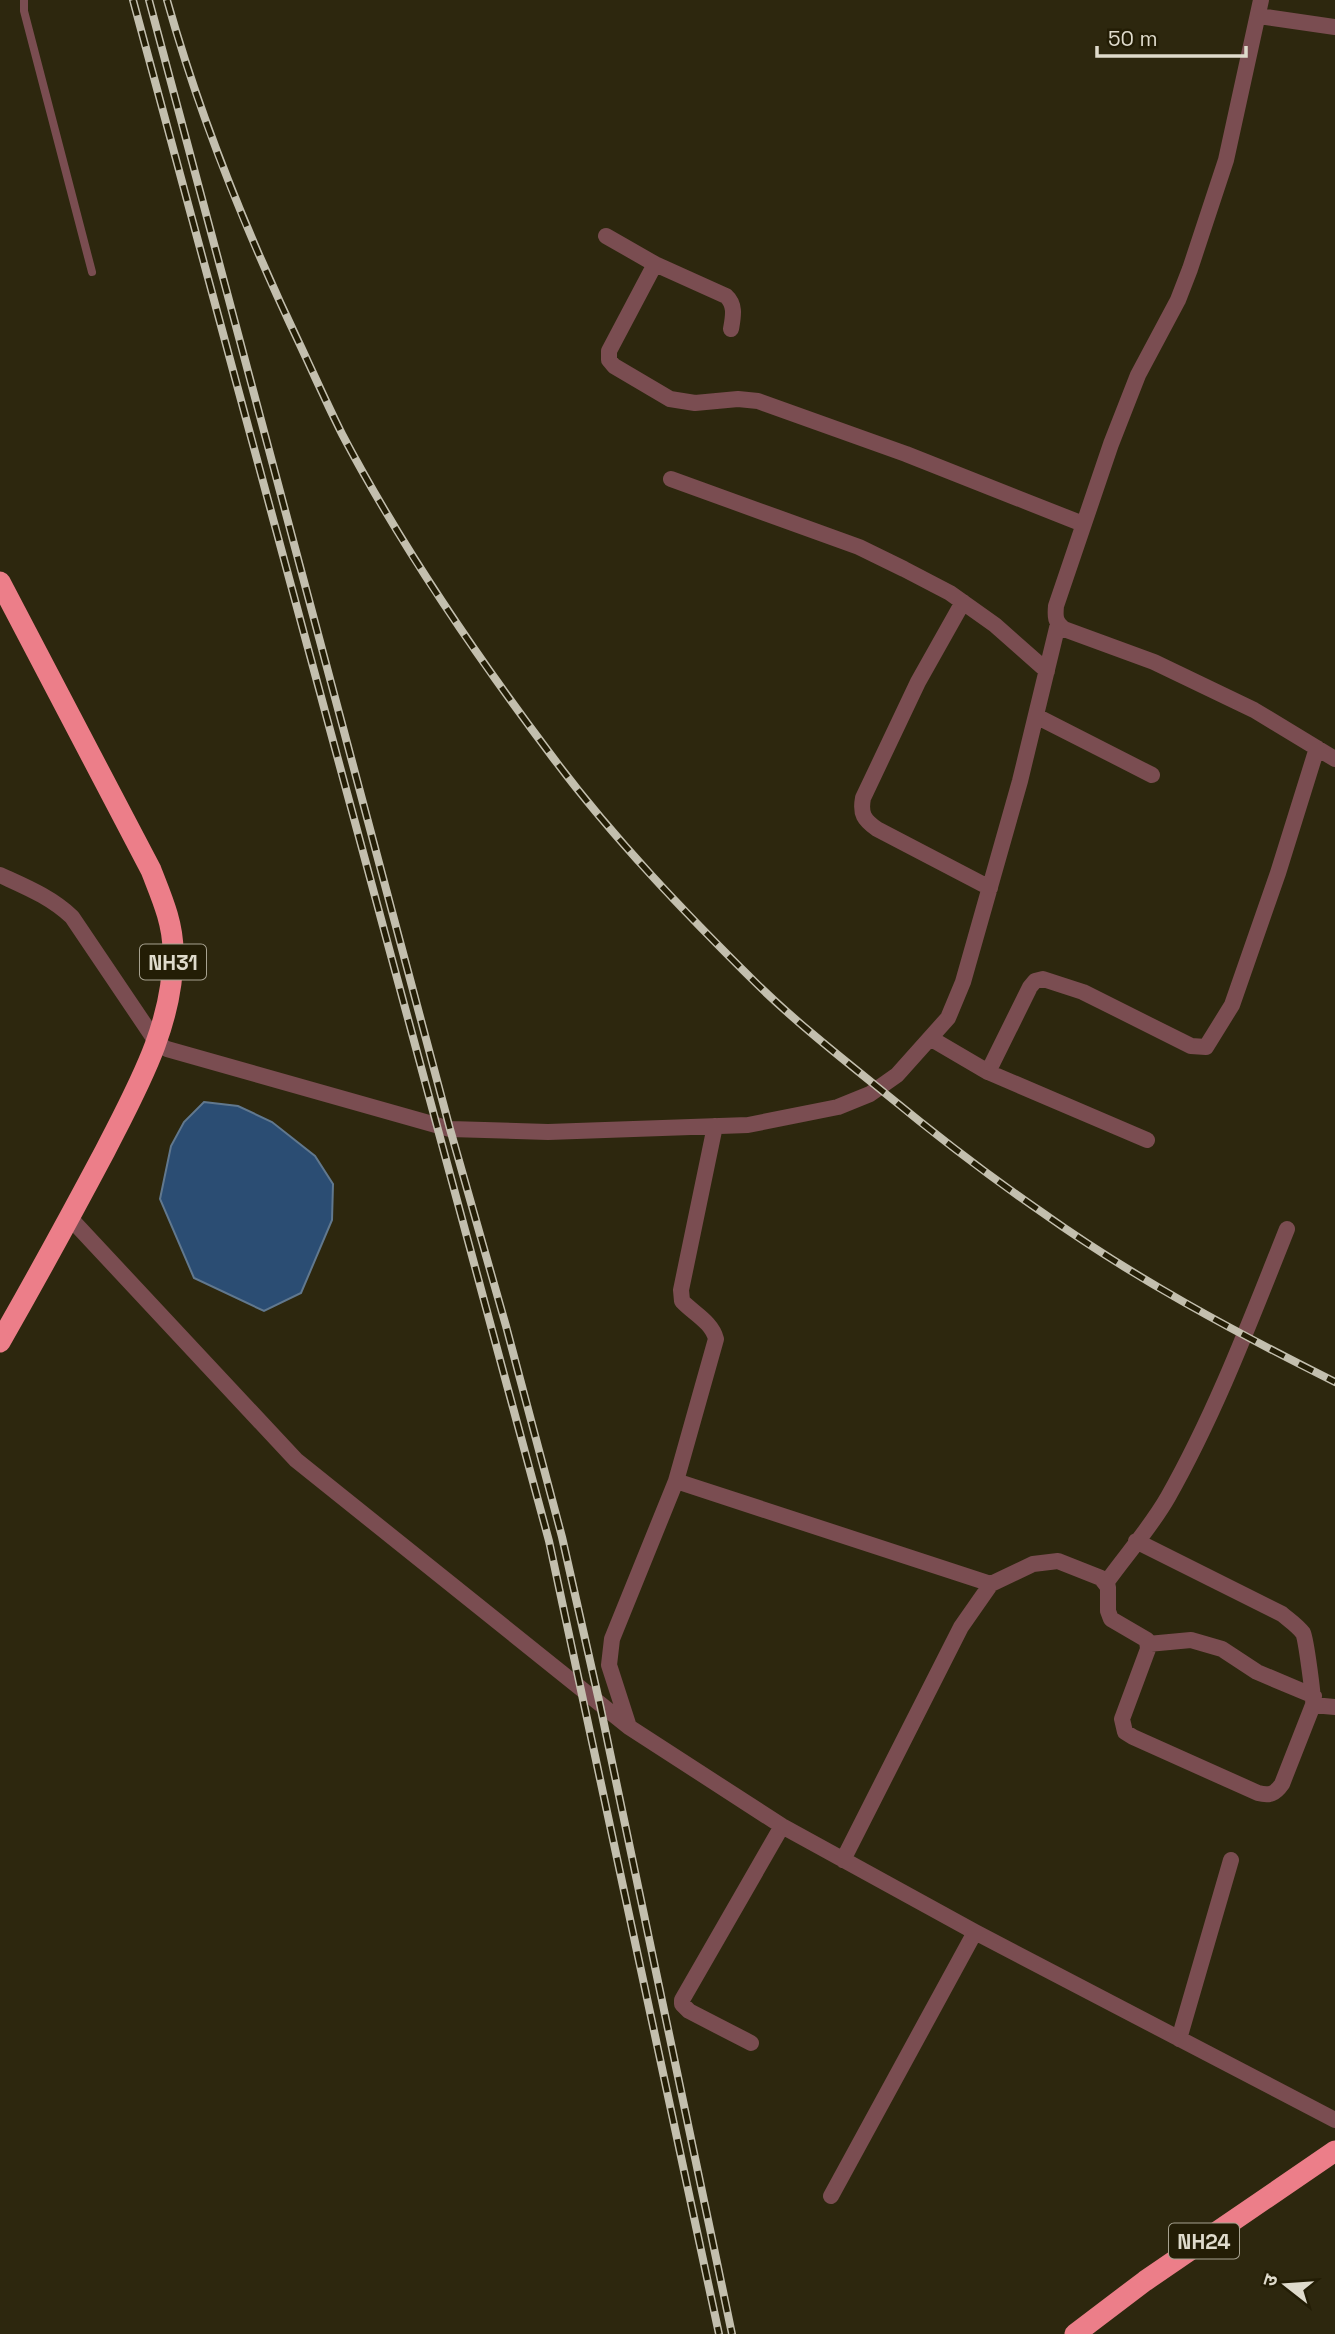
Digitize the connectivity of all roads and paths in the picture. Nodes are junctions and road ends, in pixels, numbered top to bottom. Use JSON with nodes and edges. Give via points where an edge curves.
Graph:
{"nodes":[{"id":1,"x":24,"y":0,"type":"edge"},
{"id":2,"x":1260,"y":8,"type":"edge"},
{"id":3,"x":1335,"y":27,"type":"edge"},
{"id":4,"x":606,"y":236,"type":"dead end"},
{"id":5,"x":655,"y":264,"type":"junction"},
{"id":6,"x":92,"y":272,"type":"dead end"},
{"id":7,"x":731,"y":329,"type":"dead end"},
{"id":8,"x":671,"y":479,"type":"dead end"},
{"id":9,"x":1083,"y":524,"type":"junction"},
{"id":10,"x":0,"y":582,"type":"edge"},
{"id":11,"x":963,"y":602,"type":"junction"},
{"id":12,"x":1058,"y":624,"type":"junction"},
{"id":13,"x":1047,"y":671,"type":"junction"},
{"id":14,"x":1036,"y":716,"type":"junction"},
{"id":15,"x":1317,"y":748,"type":"junction"},
{"id":16,"x":1335,"y":759,"type":"edge"},
{"id":17,"x":1152,"y":775,"type":"dead end"},
{"id":18,"x":0,"y":875,"type":"edge"},
{"id":19,"x":990,"y":888,"type":"junction"},
{"id":20,"x":930,"y":1038,"type":"junction"},
{"id":21,"x":157,"y":1043,"type":"junction"},
{"id":22,"x":988,"y":1072,"type":"junction"},
{"id":23,"x":715,"y":1126,"type":"junction"},
{"id":24,"x":1147,"y":1140,"type":"dead end"},
{"id":25,"x":70,"y":1218,"type":"junction"},
{"id":26,"x":1287,"y":1229,"type":"dead end"},
{"id":27,"x":0,"y":1342,"type":"edge"},
{"id":28,"x":676,"y":1481,"type":"junction"},
{"id":29,"x":1136,"y":1541,"type":"junction"},
{"id":30,"x":1106,"y":1583,"type":"junction"},
{"id":31,"x":991,"y":1584,"type":"junction"},
{"id":32,"x":1148,"y":1644,"type":"junction"},
{"id":33,"x":1314,"y":1701,"type":"junction"},
{"id":34,"x":1335,"y":1707,"type":"edge"},
{"id":35,"x":629,"y":1727,"type":"junction"},
{"id":36,"x":782,"y":1826,"type":"junction"},
{"id":37,"x":843,"y":1860,"type":"junction"},
{"id":38,"x":1231,"y":1860,"type":"dead end"},
{"id":39,"x":975,"y":1932,"type":"junction"},
{"id":40,"x":1179,"y":2039,"type":"junction"},
{"id":41,"x":751,"y":2043,"type":"dead end"},
{"id":42,"x":1335,"y":2120,"type":"edge"},
{"id":43,"x":1335,"y":2151,"type":"edge"},
{"id":44,"x":831,"y":2196,"type":"dead end"},
{"id":45,"x":1074,"y":2334,"type":"edge"}],
"edges":[{"from":1,"to":6,"type":"lane"},
{"from":2,"to":3,"type":"street"},
{"from":2,"to":9,"type":"street","via":[[1226,160],[1190,269],[1138,375]]},
{"from":4,"to":5,"type":"street"},
{"from":5,"to":7,"type":"street","via":[[726,296],[733,307]]},
{"from":5,"to":9,"type":"street","via":[[609,351],[614,366],[670,399],[758,401]]},
{"from":8,"to":11,"type":"street","via":[[859,547]]},
{"from":9,"to":12,"type":"street","via":[[1056,606]]},
{"from":10,"to":21,"type":"highway","number":"NH31","via":[[151,870],[169,916],[171,992]]},
{"from":11,"to":13,"type":"street"},
{"from":11,"to":19,"type":"street","via":[[918,682],[861,810],[864,820],[877,829]]},
{"from":12,"to":13,"type":"street"},
{"from":12,"to":15,"type":"street","via":[[1154,662],[1254,710]]},
{"from":13,"to":14,"type":"street"},
{"from":14,"to":17,"type":"street"},
{"from":14,"to":19,"type":"street"},
{"from":15,"to":16,"type":"street"},
{"from":15,"to":22,"type":"street","via":[[1232,1005],[1206,1047],[1191,1046],[1083,992],[1043,979],[1030,987]]},
{"from":18,"to":21,"type":"street","via":[[59,904],[72,917]]},
{"from":19,"to":20,"type":"street","via":[[963,982],[948,1018]]},
{"from":20,"to":22,"type":"street"},
{"from":20,"to":23,"type":"street","via":[[897,1075],[870,1094],[838,1107],[748,1125]]},
{"from":21,"to":23,"type":"street","via":[[438,1128],[528,1132]]},
{"from":21,"to":25,"type":"highway","number":"NH31"},
{"from":22,"to":24,"type":"street"},
{"from":23,"to":28,"type":"street","via":[[681,1290],[682,1301],[714,1331],[716,1339]]},
{"from":25,"to":27,"type":"highway","number":"NH31"},
{"from":25,"to":35,"type":"street","via":[[296,1460]]},
{"from":26,"to":29,"type":"street","via":[[1195,1446],[1167,1499]]},
{"from":28,"to":31,"type":"street"},
{"from":28,"to":35,"type":"street","via":[[612,1639],[609,1665]]},
{"from":29,"to":30,"type":"street"},
{"from":29,"to":33,"type":"street","via":[[1294,1624],[1304,1634]]},
{"from":30,"to":31,"type":"street","via":[[1058,1561],[1033,1563]]},
{"from":30,"to":32,"type":"street","via":[[1111,1619]]},
{"from":31,"to":37,"type":"street","via":[[961,1627]]},
{"from":32,"to":33,"type":"street","via":[[1191,1640],[1222,1649]]},
{"from":32,"to":33,"type":"street","via":[[1122,1719],[1125,1732],[1258,1793],[1268,1795],[1282,1784]]},
{"from":33,"to":34,"type":"street"},
{"from":35,"to":36,"type":"street"},
{"from":36,"to":37,"type":"street"},
{"from":36,"to":41,"type":"street","via":[[682,2000],[689,2011]]},
{"from":37,"to":39,"type":"street"},
{"from":38,"to":40,"type":"street"},
{"from":39,"to":40,"type":"street"},
{"from":39,"to":44,"type":"street"},
{"from":40,"to":42,"type":"street"},
{"from":43,"to":45,"type":"highway","number":"NH24"}]}
